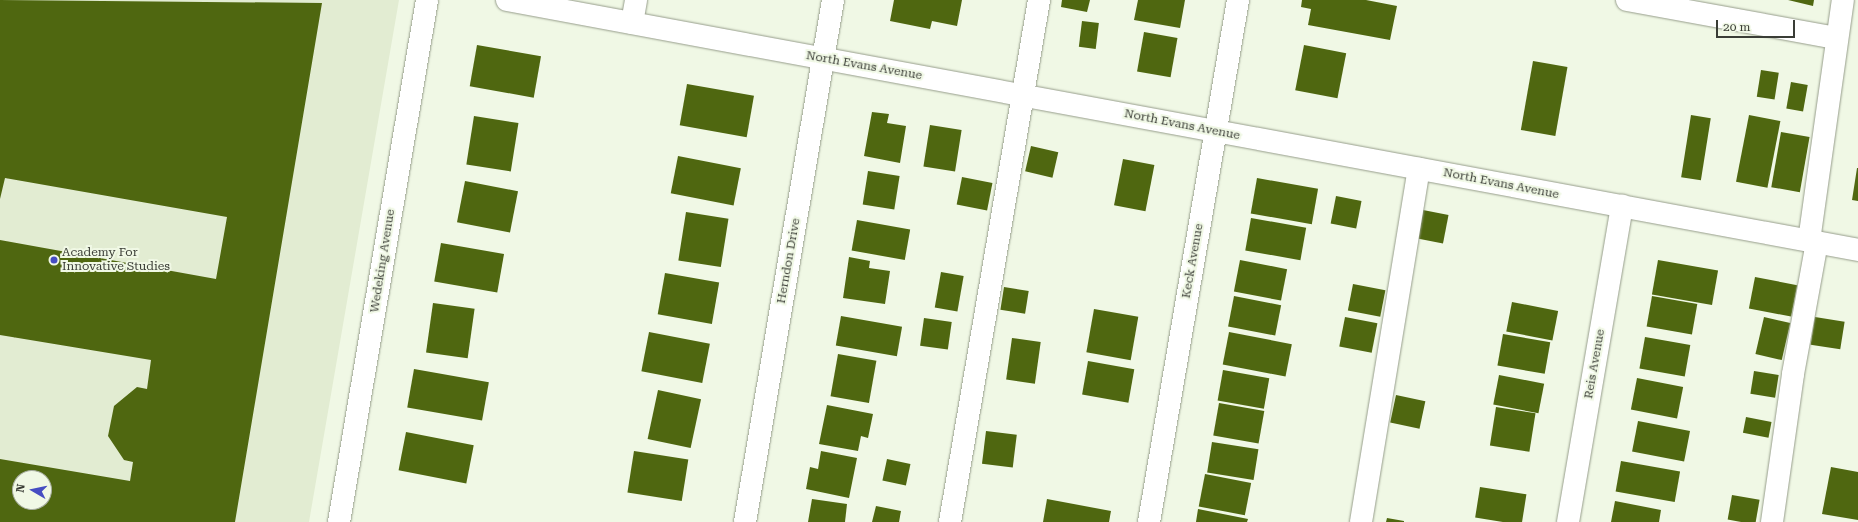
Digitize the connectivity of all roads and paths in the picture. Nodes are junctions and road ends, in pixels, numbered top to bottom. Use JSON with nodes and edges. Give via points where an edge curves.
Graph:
{"nodes":[{"id":1,"x":427,"y":0,"type":"edge"},
{"id":2,"x":507,"y":0,"type":"edge"},
{"id":3,"x":636,"y":0,"type":"edge"},
{"id":4,"x":833,"y":0,"type":"edge"},
{"id":5,"x":1039,"y":0,"type":"edge"},
{"id":6,"x":1238,"y":0,"type":"edge"},
{"id":7,"x":1627,"y":0,"type":"edge"},
{"id":8,"x":1843,"y":0,"type":"edge"},
{"id":9,"x":632,"y":23,"type":"junction"},
{"id":10,"x":1837,"y":38,"type":"junction"},
{"id":11,"x":823,"y":58,"type":"junction"},
{"id":12,"x":1023,"y":95,"type":"junction"},
{"id":13,"x":1215,"y":131,"type":"junction"},
{"id":14,"x":1418,"y":168,"type":"junction"},
{"id":15,"x":1622,"y":206,"type":"junction"},
{"id":16,"x":1813,"y":242,"type":"junction"},
{"id":17,"x":1858,"y":250,"type":"edge"},
{"id":18,"x":339,"y":522,"type":"edge"},
{"id":19,"x":745,"y":522,"type":"edge"},
{"id":20,"x":950,"y":522,"type":"edge"},
{"id":21,"x":1149,"y":522,"type":"edge"},
{"id":22,"x":1361,"y":522,"type":"edge"},
{"id":23,"x":1568,"y":522,"type":"edge"},
{"id":24,"x":1772,"y":522,"type":"edge"}],
"edges":[{"from":1,"to":18,"type":"street","name":"Wedeking Avenue"},
{"from":2,"to":9,"type":"street","name":"North Evans Avenue"},
{"from":3,"to":9,"type":"street"},
{"from":4,"to":11,"type":"street","name":"Herndon Drive"},
{"from":5,"to":12,"type":"street"},
{"from":6,"to":13,"type":"street","name":"Keck Avenue"},
{"from":7,"to":10,"type":"street"},
{"from":8,"to":10,"type":"street"},
{"from":9,"to":11,"type":"street","name":"North Evans Avenue"},
{"from":10,"to":16,"type":"street"},
{"from":11,"to":12,"type":"street","name":"North Evans Avenue"},
{"from":11,"to":19,"type":"street","name":"Herndon Drive"},
{"from":12,"to":13,"type":"street","name":"North Evans Avenue"},
{"from":12,"to":20,"type":"street"},
{"from":13,"to":14,"type":"street","name":"North Evans Avenue"},
{"from":13,"to":21,"type":"street","name":"Keck Avenue"},
{"from":14,"to":15,"type":"street","name":"North Evans Avenue"},
{"from":14,"to":22,"type":"street"},
{"from":15,"to":16,"type":"street","name":"North Evans Avenue"},
{"from":15,"to":23,"type":"street","name":"Reis Avenue"},
{"from":16,"to":17,"type":"street","name":"North Evans Avenue"},
{"from":16,"to":24,"type":"street"}]}
